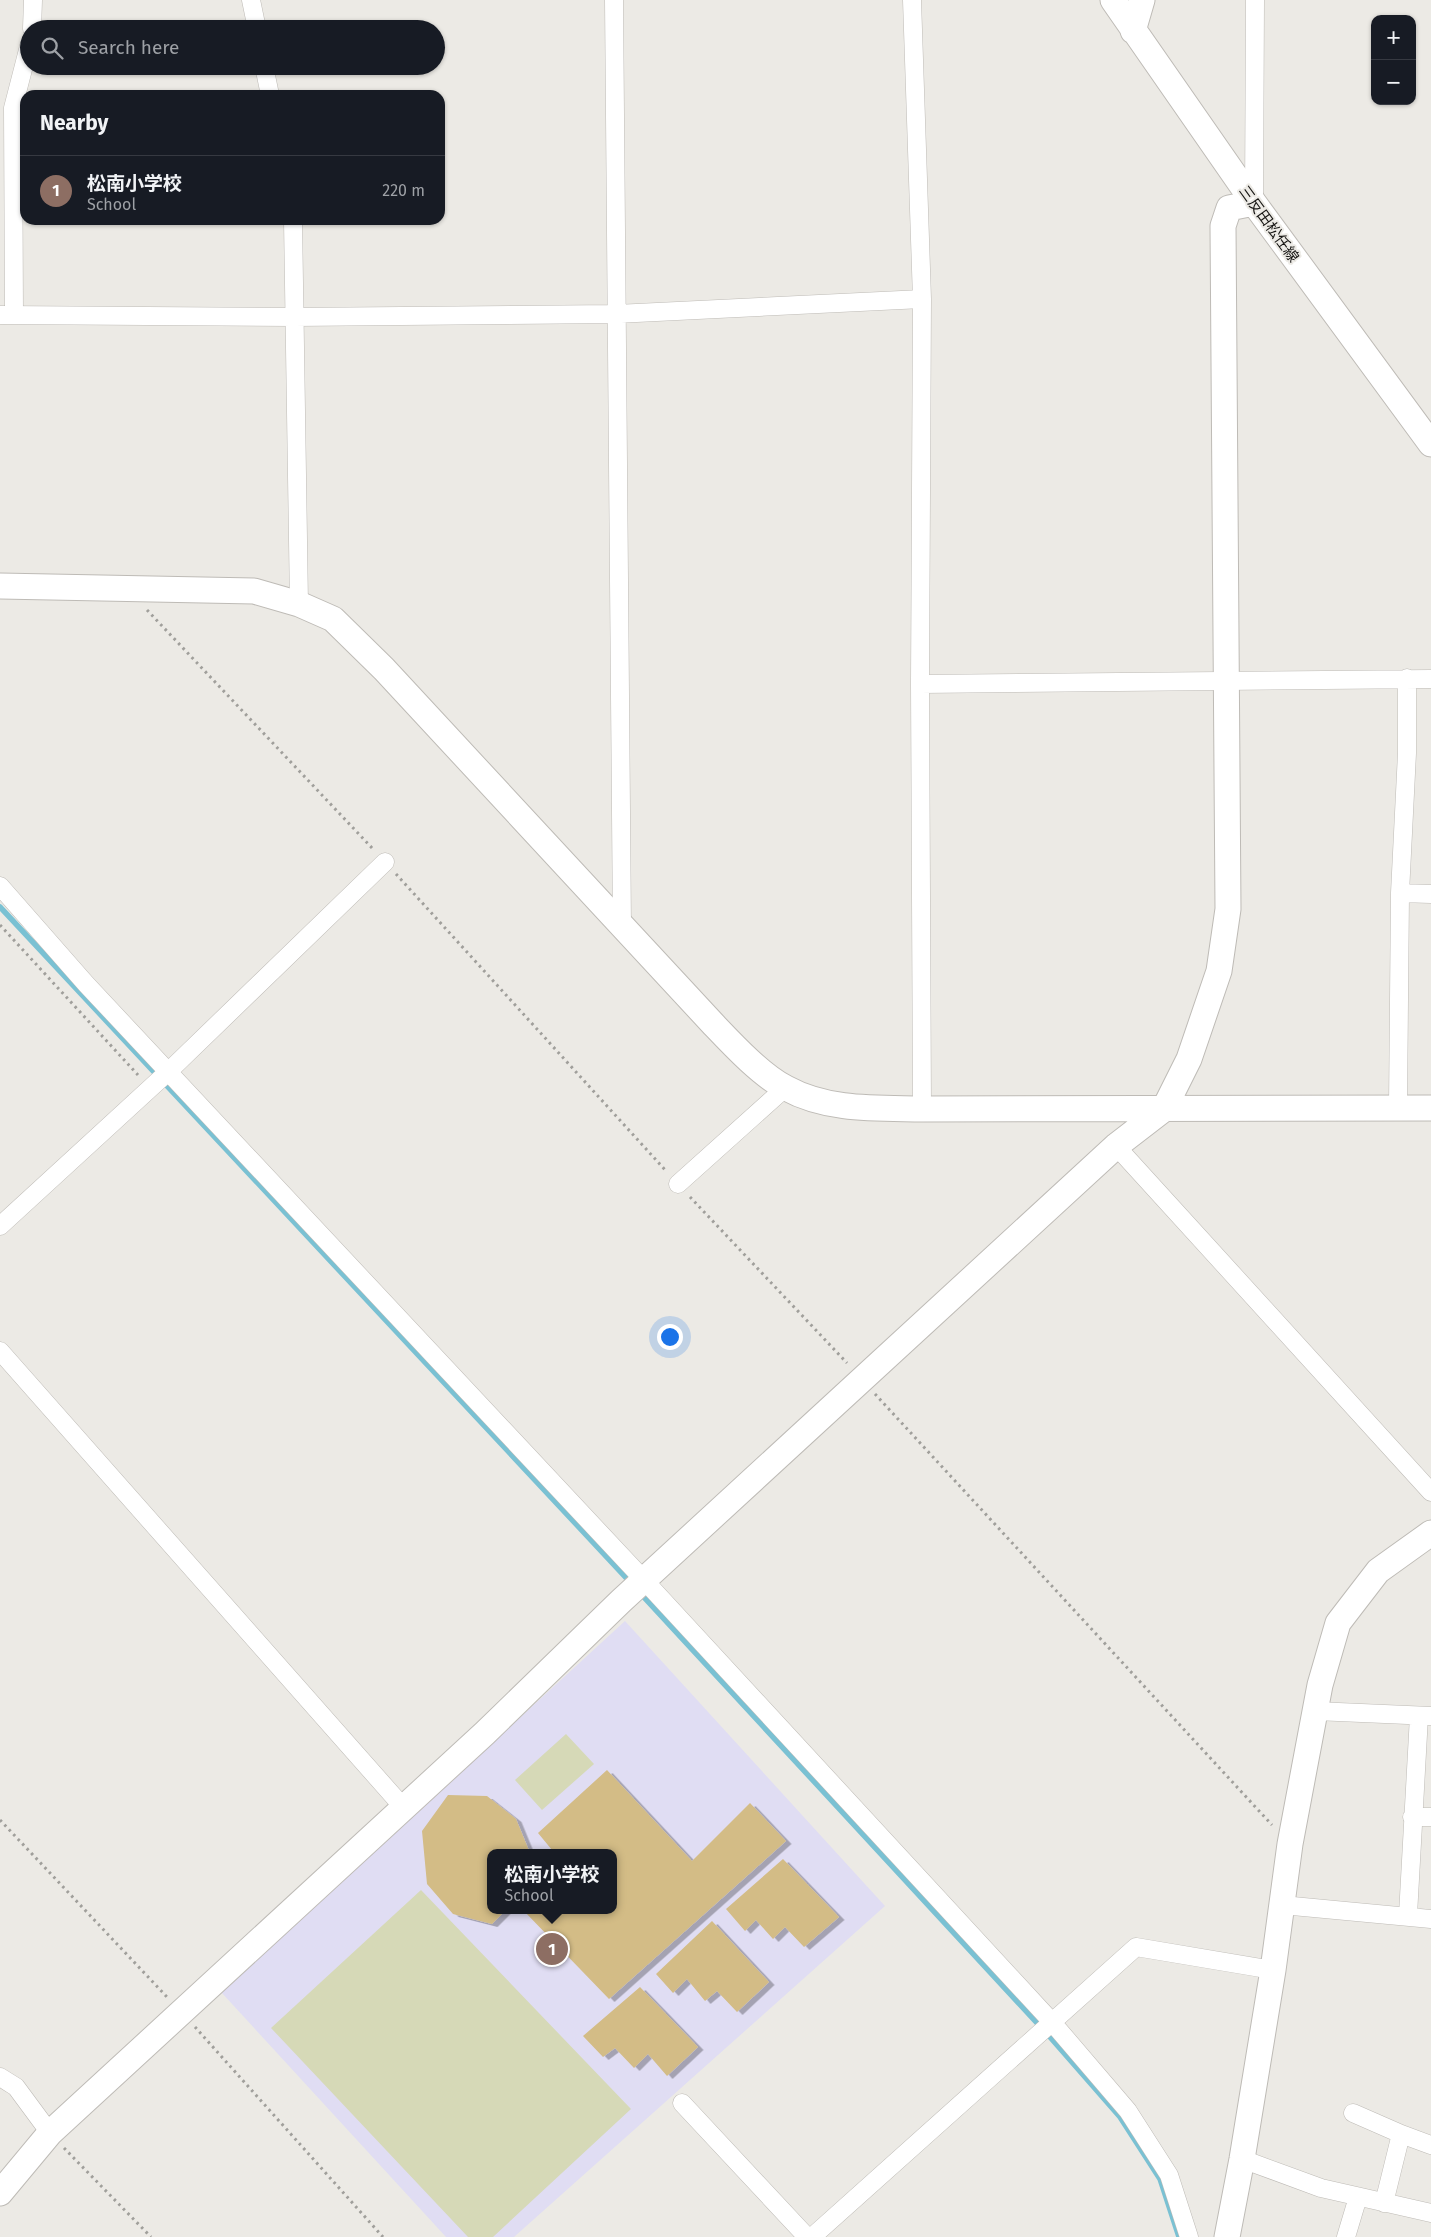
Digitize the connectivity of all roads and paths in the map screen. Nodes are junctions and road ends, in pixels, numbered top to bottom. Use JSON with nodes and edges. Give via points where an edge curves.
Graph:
{"nodes":[{"id":1,"x":33,"y":0,"type":"edge"},
{"id":2,"x":251,"y":0,"type":"edge"},
{"id":3,"x":614,"y":0,"type":"edge"},
{"id":4,"x":912,"y":0,"type":"edge"},
{"id":5,"x":1099,"y":0,"type":"edge"},
{"id":6,"x":1113,"y":0,"type":"edge"},
{"id":7,"x":1142,"y":0,"type":"edge"},
{"id":8,"x":1255,"y":0,"type":"edge"},
{"id":9,"x":32,"y":20,"type":"edge"},
{"id":10,"x":255,"y":20,"type":"edge"},
{"id":11,"x":1133,"y":31,"type":"junction"},
{"id":12,"x":22,"y":75,"type":"edge"},
{"id":13,"x":266,"y":75,"type":"edge"},
{"id":14,"x":269,"y":90,"type":"edge"},
{"id":15,"x":13,"y":108,"type":"edge"},
{"id":16,"x":1254,"y":203,"type":"junction"},
{"id":17,"x":293,"y":225,"type":"edge"},
{"id":18,"x":922,"y":299,"type":"junction"},
{"id":19,"x":616,"y":314,"type":"junction"},
{"id":20,"x":7,"y":315,"type":"edge"},
{"id":21,"x":294,"y":317,"type":"junction"},
{"id":22,"x":1431,"y":444,"type":"edge"},
{"id":23,"x":0,"y":586,"type":"edge"},
{"id":24,"x":128,"y":589,"type":"junction"},
{"id":25,"x":298,"y":604,"type":"junction"},
{"id":26,"x":1407,"y":678,"type":"junction"},
{"id":27,"x":1431,"y":679,"type":"edge"},
{"id":28,"x":1226,"y":680,"type":"junction"},
{"id":29,"x":920,"y":684,"type":"junction"},
{"id":30,"x":386,"y":862,"type":"junction"},
{"id":31,"x":0,"y":886,"type":"edge"},
{"id":32,"x":1400,"y":893,"type":"junction"},
{"id":33,"x":1431,"y":894,"type":"edge"},
{"id":34,"x":0,"y":925,"type":"edge"},
{"id":35,"x":622,"y":928,"type":"junction"},
{"id":36,"x":167,"y":1073,"type":"junction"},
{"id":37,"x":150,"y":1088,"type":"junction"},
{"id":38,"x":785,"y":1088,"type":"junction"},
{"id":39,"x":1398,"y":1108,"type":"junction"},
{"id":40,"x":1431,"y":1108,"type":"edge"},
{"id":41,"x":922,"y":1109,"type":"junction"},
{"id":42,"x":1164,"y":1109,"type":"junction"},
{"id":43,"x":1116,"y":1146,"type":"junction"},
{"id":44,"x":678,"y":1184,"type":"junction"},
{"id":45,"x":0,"y":1226,"type":"edge"},
{"id":46,"x":0,"y":1352,"type":"edge"},
{"id":47,"x":862,"y":1379,"type":"junction"},
{"id":48,"x":1431,"y":1492,"type":"edge"},
{"id":49,"x":1431,"y":1533,"type":"edge"},
{"id":50,"x":644,"y":1580,"type":"junction"},
{"id":51,"x":1315,"y":1711,"type":"junction"},
{"id":52,"x":1425,"y":1716,"type":"edge"},
{"id":53,"x":403,"y":1807,"type":"junction"},
{"id":54,"x":1412,"y":1816,"type":"junction"},
{"id":55,"x":1431,"y":1817,"type":"edge"},
{"id":56,"x":1290,"y":1844,"type":"junction"},
{"id":57,"x":1282,"y":1905,"type":"junction"},
{"id":58,"x":1408,"y":1915,"type":"junction"},
{"id":59,"x":1431,"y":1919,"type":"edge"},
{"id":60,"x":1273,"y":1970,"type":"junction"},
{"id":61,"x":1048,"y":2024,"type":"junction"},
{"id":62,"x":0,"y":2077,"type":"edge"},
{"id":63,"x":682,"y":2103,"type":"dead end"},
{"id":64,"x":1353,"y":2113,"type":"dead end"},
{"id":65,"x":50,"y":2133,"type":"junction"},
{"id":66,"x":1401,"y":2134,"type":"junction"},
{"id":67,"x":1431,"y":2145,"type":"edge"},
{"id":68,"x":1242,"y":2159,"type":"junction"},
{"id":69,"x":0,"y":2193,"type":"edge"},
{"id":70,"x":1358,"y":2197,"type":"junction"},
{"id":71,"x":1384,"y":2204,"type":"junction"},
{"id":72,"x":1431,"y":2213,"type":"edge"},
{"id":73,"x":151,"y":2237,"type":"edge"},
{"id":74,"x":807,"y":2237,"type":"edge"},
{"id":75,"x":812,"y":2237,"type":"edge"},
{"id":76,"x":1189,"y":2237,"type":"edge"},
{"id":77,"x":1227,"y":2237,"type":"edge"},
{"id":78,"x":1346,"y":2237,"type":"edge"}],
"edges":[{"from":1,"to":9,"type":"street"},
{"from":2,"to":10,"type":"street"},
{"from":3,"to":19,"type":"street"},
{"from":4,"to":18,"type":"street"},
{"from":5,"to":11,"type":"street"},
{"from":6,"to":11,"type":"street","name":"三反田松任線"},
{"from":7,"to":11,"type":"street"},
{"from":8,"to":16,"type":"street"},
{"from":11,"to":16,"type":"street","name":"三反田松任線"},
{"from":12,"to":15,"type":"street"},
{"from":13,"to":14,"type":"street"},
{"from":15,"to":20,"type":"street"},
{"from":16,"to":22,"type":"street","name":"三反田松任線"},
{"from":16,"to":28,"type":"street","via":[[1229,208],[1223,226]]},
{"from":17,"to":21,"type":"street"},
{"from":18,"to":19,"type":"street"},
{"from":18,"to":29,"type":"street"},
{"from":19,"to":21,"type":"street"},
{"from":19,"to":35,"type":"street"},
{"from":20,"to":21,"type":"street"},
{"from":21,"to":25,"type":"street"},
{"from":23,"to":24,"type":"street"},
{"from":24,"to":25,"type":"street","via":[[254,590]]},
{"from":24,"to":30,"type":"path"},
{"from":25,"to":35,"type":"street","via":[[333,620],[384,669]]},
{"from":26,"to":27,"type":"street"},
{"from":26,"to":28,"type":"street"},
{"from":26,"to":32,"type":"street"},
{"from":28,"to":29,"type":"street"},
{"from":28,"to":42,"type":"street","via":[[1228,909],[1219,971],[1189,1059]]},
{"from":29,"to":41,"type":"street"},
{"from":30,"to":36,"type":"street"},
{"from":30,"to":44,"type":"path"},
{"from":31,"to":36,"type":"street"},
{"from":32,"to":33,"type":"street"},
{"from":32,"to":39,"type":"street"},
{"from":34,"to":37,"type":"path"},
{"from":35,"to":38,"type":"street","via":[[741,1053]]},
{"from":36,"to":37,"type":"street"},
{"from":36,"to":50,"type":"street"},
{"from":37,"to":45,"type":"street"},
{"from":38,"to":41,"type":"street","via":[[814,1100],[856,1107]]},
{"from":38,"to":44,"type":"street"},
{"from":39,"to":40,"type":"street"},
{"from":39,"to":42,"type":"street"},
{"from":41,"to":42,"type":"street"},
{"from":42,"to":43,"type":"street"},
{"from":43,"to":47,"type":"street"},
{"from":43,"to":48,"type":"street"},
{"from":44,"to":47,"type":"path"},
{"from":46,"to":53,"type":"street"},
{"from":47,"to":50,"type":"street"},
{"from":47,"to":56,"type":"path"},
{"from":49,"to":51,"type":"street","via":[[1378,1571],[1338,1623]]},
{"from":50,"to":53,"type":"street"},
{"from":50,"to":61,"type":"street"},
{"from":51,"to":52,"type":"street"},
{"from":51,"to":56,"type":"street"},
{"from":52,"to":54,"type":"street"},
{"from":53,"to":65,"type":"street"},
{"from":54,"to":55,"type":"street"},
{"from":54,"to":58,"type":"street"},
{"from":56,"to":57,"type":"street"},
{"from":57,"to":58,"type":"street"},
{"from":57,"to":60,"type":"street"},
{"from":58,"to":59,"type":"street"},
{"from":60,"to":61,"type":"street","via":[[1136,1947]]},
{"from":60,"to":68,"type":"street"},
{"from":61,"to":75,"type":"street"},
{"from":61,"to":76,"type":"street","via":[[1128,2111],[1169,2175]]},
{"from":62,"to":65,"type":"street","via":[[16,2087]]},
{"from":63,"to":74,"type":"street"},
{"from":64,"to":66,"type":"street"},
{"from":65,"to":69,"type":"street"},
{"from":65,"to":73,"type":"path"},
{"from":66,"to":67,"type":"street"},
{"from":66,"to":71,"type":"street"},
{"from":68,"to":70,"type":"street","via":[[1321,2188]]},
{"from":68,"to":77,"type":"street"},
{"from":70,"to":71,"type":"street"},
{"from":70,"to":78,"type":"street"},
{"from":71,"to":72,"type":"street"}]}
